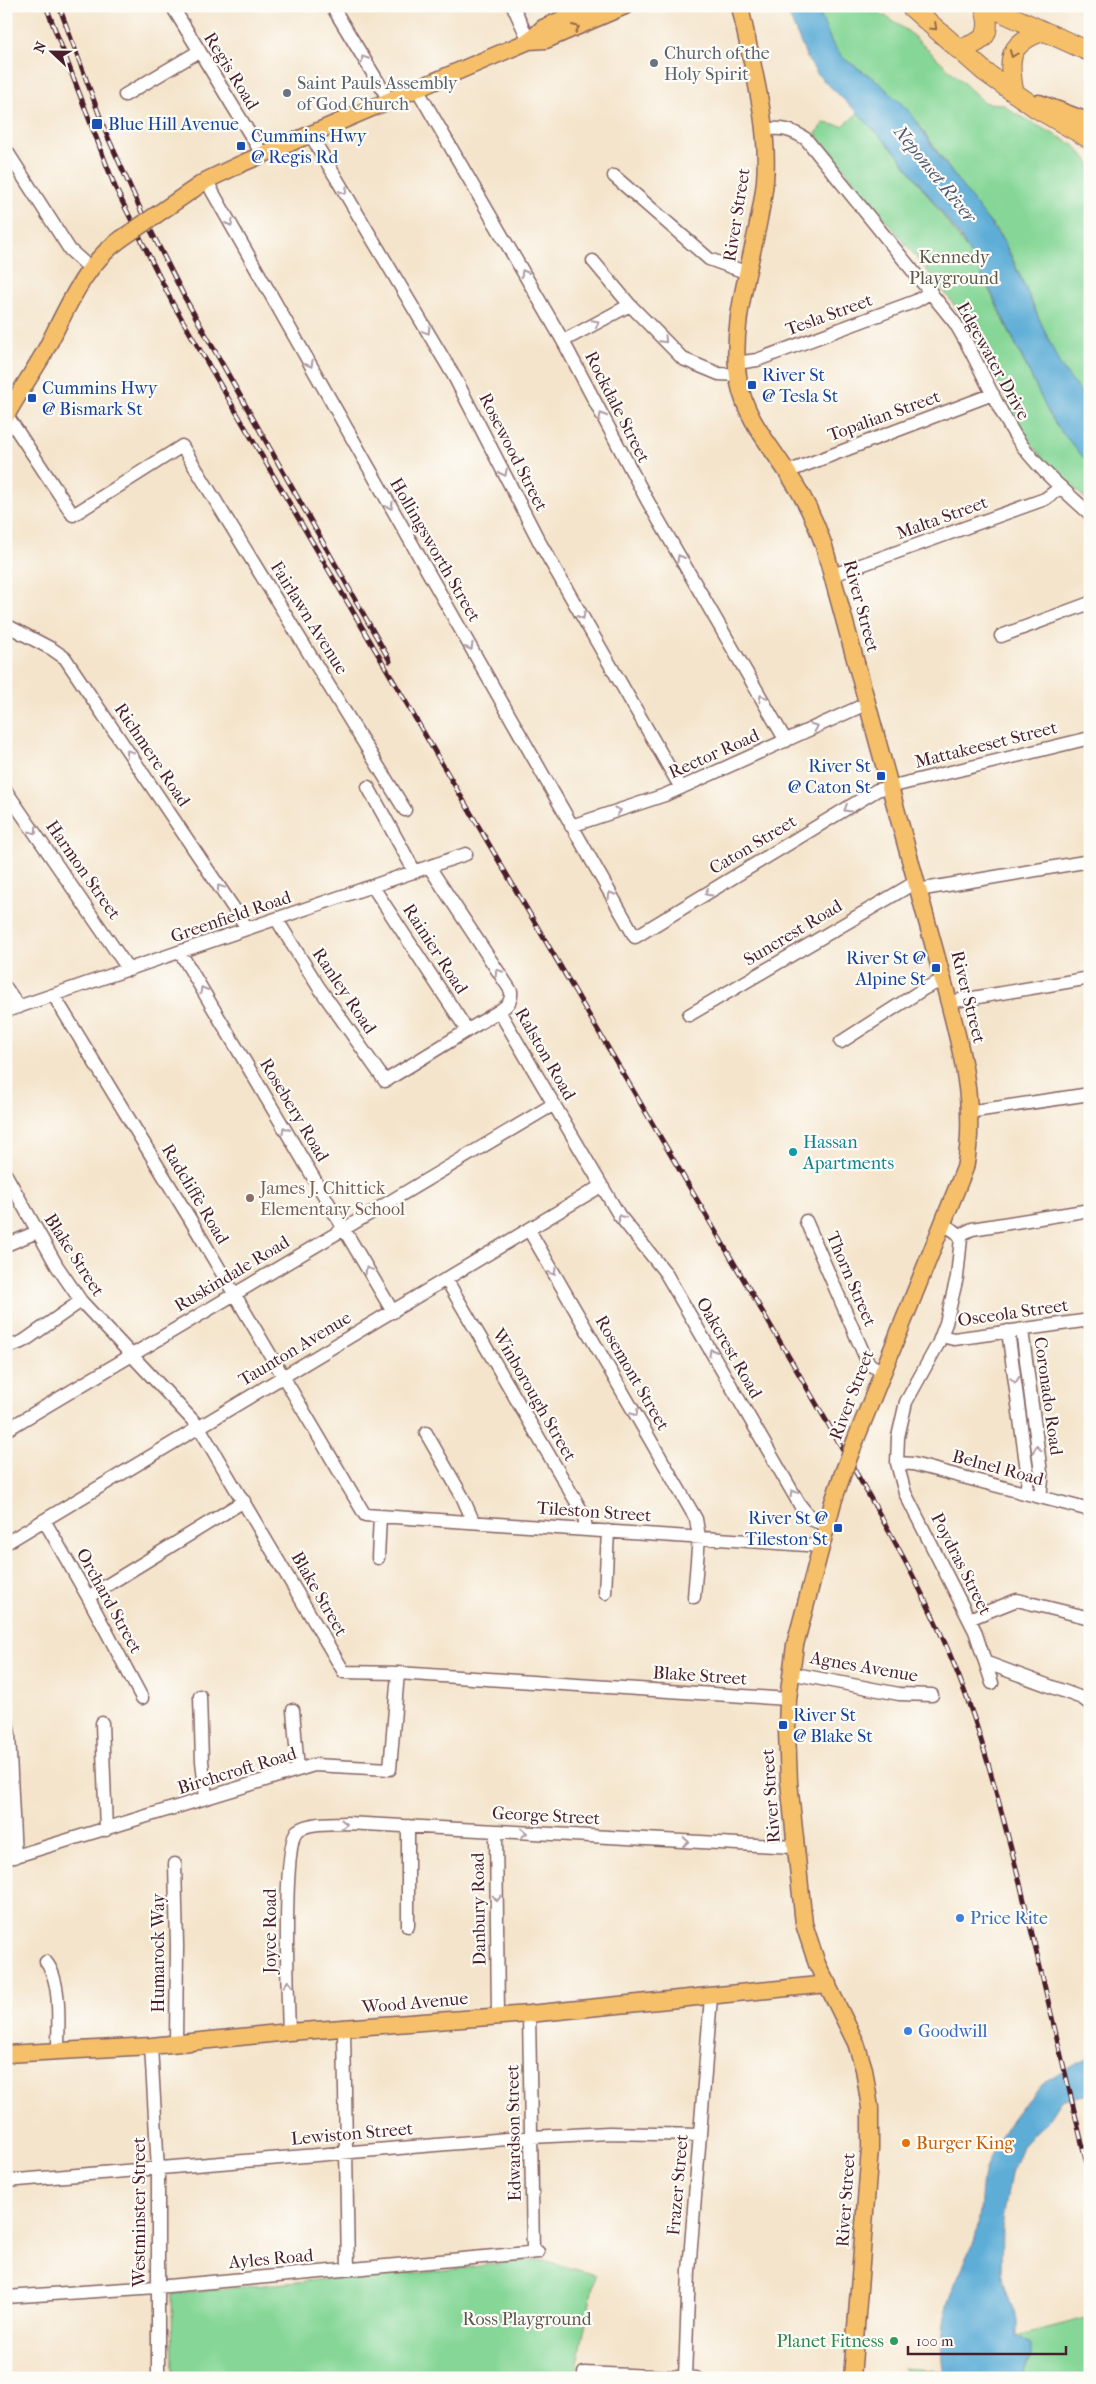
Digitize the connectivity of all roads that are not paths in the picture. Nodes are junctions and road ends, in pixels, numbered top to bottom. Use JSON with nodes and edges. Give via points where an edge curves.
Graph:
{"nodes":[{"id":1,"x":172,"y":6,"type":"edge"},
{"id":2,"x":332,"y":6,"type":"edge"},
{"id":3,"x":513,"y":6,"type":"edge"},
{"id":4,"x":592,"y":6,"type":"edge"},
{"id":5,"x":625,"y":6,"type":"edge"},
{"id":6,"x":740,"y":6,"type":"edge"},
{"id":7,"x":910,"y":6,"type":"edge"},
{"id":8,"x":984,"y":6,"type":"edge"},
{"id":9,"x":988,"y":6,"type":"edge"},
{"id":10,"x":1016,"y":12,"type":"edge"},
{"id":11,"x":1043,"y":31,"type":"junction"},
{"id":12,"x":529,"y":41,"type":"junction"},
{"id":13,"x":958,"y":50,"type":"junction"},
{"id":14,"x":198,"y":52,"type":"junction"},
{"id":15,"x":1090,"y":52,"type":"edge"},
{"id":16,"x":417,"y":88,"type":"junction"},
{"id":17,"x":1014,"y":93,"type":"junction"},
{"id":18,"x":125,"y":95,"type":"dead end"},
{"id":19,"x":389,"y":100,"type":"junction"},
{"id":20,"x":1090,"y":122,"type":"edge"},
{"id":21,"x":763,"y":130,"type":"junction"},
{"id":22,"x":310,"y":134,"type":"junction"},
{"id":23,"x":1090,"y":139,"type":"edge"},
{"id":24,"x":6,"y":150,"type":"edge"},
{"id":25,"x":262,"y":154,"type":"junction"},
{"id":26,"x":614,"y":176,"type":"dead end"},
{"id":27,"x":207,"y":180,"type":"junction"},
{"id":28,"x":593,"y":261,"type":"dead end"},
{"id":29,"x":90,"y":268,"type":"junction"},
{"id":30,"x":748,"y":273,"type":"junction"},
{"id":31,"x":931,"y":292,"type":"junction"},
{"id":32,"x":630,"y":305,"type":"junction"},
{"id":33,"x":563,"y":341,"type":"junction"},
{"id":34,"x":737,"y":369,"type":"junction"},
{"id":35,"x":994,"y":394,"type":"junction"},
{"id":36,"x":6,"y":415,"type":"edge"},
{"id":37,"x":788,"y":472,"type":"junction"},
{"id":38,"x":1060,"y":487,"type":"junction"},
{"id":39,"x":1090,"y":514,"type":"edge"},
{"id":40,"x":833,"y":575,"type":"junction"},
{"id":41,"x":1090,"y":603,"type":"edge"},
{"id":42,"x":6,"y":625,"type":"edge"},
{"id":43,"x":1001,"y":636,"type":"dead end"},
{"id":44,"x":866,"y":704,"type":"junction"},
{"id":45,"x":1090,"y":738,"type":"edge"},
{"id":46,"x":786,"y":741,"type":"junction"},
{"id":47,"x":890,"y":786,"type":"junction"},
{"id":48,"x":368,"y":787,"type":"dead end"},
{"id":49,"x":681,"y":788,"type":"junction"},
{"id":50,"x":6,"y":791,"type":"edge"},
{"id":51,"x":405,"y":810,"type":"dead end"},
{"id":52,"x":571,"y":826,"type":"junction"},
{"id":53,"x":466,"y":854,"type":"dead end"},
{"id":54,"x":1090,"y":860,"type":"edge"},
{"id":55,"x":430,"y":868,"type":"junction"},
{"id":56,"x":414,"y":872,"type":"junction"},
{"id":57,"x":917,"y":886,"type":"junction"},
{"id":58,"x":373,"y":887,"type":"junction"},
{"id":59,"x":277,"y":920,"type":"junction"},
{"id":60,"x":247,"y":928,"type":"junction"},
{"id":61,"x":635,"y":937,"type":"joint"},
{"id":62,"x":180,"y":952,"type":"junction"},
{"id":63,"x":128,"y":970,"type":"junction"},
{"id":64,"x":1090,"y":978,"type":"edge"},
{"id":65,"x":943,"y":980,"type":"junction"},
{"id":66,"x":6,"y":988,"type":"edge"},
{"id":67,"x":54,"y":996,"type":"junction"},
{"id":68,"x":949,"y":1002,"type":"junction"},
{"id":69,"x":19,"y":1007,"type":"junction"},
{"id":70,"x":6,"y":1011,"type":"edge"},
{"id":71,"x":499,"y":1011,"type":"junction"},
{"id":72,"x":689,"y":1015,"type":"dead end"},
{"id":73,"x":467,"y":1030,"type":"junction"},
{"id":74,"x":841,"y":1042,"type":"dead end"},
{"id":75,"x":1090,"y":1094,"type":"edge"},
{"id":76,"x":554,"y":1104,"type":"junction"},
{"id":77,"x":968,"y":1112,"type":"junction"},
{"id":78,"x":6,"y":1175,"type":"edge"},
{"id":79,"x":601,"y":1186,"type":"junction"},
{"id":80,"x":1090,"y":1210,"type":"edge"},
{"id":81,"x":806,"y":1221,"type":"dead end"},
{"id":82,"x":943,"y":1224,"type":"junction"},
{"id":83,"x":344,"y":1228,"type":"junction"},
{"id":84,"x":529,"y":1230,"type":"junction"},
{"id":85,"x":37,"y":1232,"type":"junction"},
{"id":86,"x":960,"y":1235,"type":"junction"},
{"id":87,"x":6,"y":1245,"type":"edge"},
{"id":88,"x":446,"y":1279,"type":"junction"},
{"id":89,"x":233,"y":1294,"type":"junction"},
{"id":90,"x":81,"y":1301,"type":"junction"},
{"id":91,"x":393,"y":1312,"type":"junction"},
{"id":92,"x":1090,"y":1320,"type":"edge"},
{"id":93,"x":1022,"y":1330,"type":"junction"},
{"id":94,"x":1008,"y":1332,"type":"junction"},
{"id":95,"x":941,"y":1336,"type":"junction"},
{"id":96,"x":6,"y":1348,"type":"edge"},
{"id":97,"x":132,"y":1354,"type":"junction"},
{"id":98,"x":883,"y":1371,"type":"junction"},
{"id":99,"x":282,"y":1377,"type":"junction"},
{"id":100,"x":199,"y":1427,"type":"junction"},
{"id":101,"x":6,"y":1430,"type":"edge"},
{"id":102,"x":426,"y":1433,"type":"dead end"},
{"id":103,"x":897,"y":1463,"type":"junction"},
{"id":104,"x":1026,"y":1493,"type":"junction"},
{"id":105,"x":1040,"y":1497,"type":"junction"},
{"id":106,"x":244,"y":1501,"type":"junction"},
{"id":107,"x":1090,"y":1510,"type":"edge"},
{"id":108,"x":365,"y":1515,"type":"joint"},
{"id":109,"x":380,"y":1516,"type":"junction"},
{"id":110,"x":44,"y":1520,"type":"junction"},
{"id":111,"x":473,"y":1521,"type":"junction"},
{"id":112,"x":827,"y":1526,"type":"junction"},
{"id":113,"x":586,"y":1529,"type":"junction"},
{"id":114,"x":608,"y":1531,"type":"junction"},
{"id":115,"x":699,"y":1537,"type":"junction"},
{"id":116,"x":6,"y":1542,"type":"edge"},
{"id":117,"x":821,"y":1546,"type":"junction"},
{"id":118,"x":378,"y":1558,"type":"dead end"},
{"id":119,"x":605,"y":1592,"type":"dead end"},
{"id":120,"x":88,"y":1597,"type":"junction"},
{"id":121,"x":694,"y":1597,"type":"dead end"},
{"id":122,"x":969,"y":1618,"type":"junction"},
{"id":123,"x":1090,"y":1618,"type":"edge"},
{"id":124,"x":398,"y":1673,"type":"junction"},
{"id":125,"x":790,"y":1673,"type":"junction"},
{"id":126,"x":989,"y":1673,"type":"junction"},
{"id":127,"x":932,"y":1695,"type":"dead end"},
{"id":128,"x":200,"y":1696,"type":"dead end"},
{"id":129,"x":142,"y":1698,"type":"dead end"},
{"id":130,"x":788,"y":1700,"type":"junction"},
{"id":131,"x":1090,"y":1704,"type":"edge"},
{"id":132,"x":293,"y":1710,"type":"dead end"},
{"id":133,"x":1090,"y":1710,"type":"edge"},
{"id":134,"x":6,"y":1715,"type":"edge"},
{"id":135,"x":102,"y":1723,"type":"dead end"},
{"id":136,"x":298,"y":1770,"type":"junction"},
{"id":137,"x":206,"y":1798,"type":"junction"},
{"id":138,"x":408,"y":1826,"type":"junction"},
{"id":139,"x":106,"y":1830,"type":"junction"},
{"id":140,"x":297,"y":1831,"type":"joint"},
{"id":141,"x":496,"y":1832,"type":"junction"},
{"id":142,"x":795,"y":1847,"type":"junction"},
{"id":143,"x":10,"y":1858,"type":"edge"},
{"id":144,"x":175,"y":1864,"type":"dead end"},
{"id":145,"x":408,"y":1926,"type":"dead end"},
{"id":146,"x":46,"y":1962,"type":"dead end"},
{"id":147,"x":828,"y":1984,"type":"junction"},
{"id":148,"x":711,"y":1997,"type":"junction"},
{"id":149,"x":528,"y":2014,"type":"junction"},
{"id":150,"x":498,"y":2016,"type":"junction"},
{"id":151,"x":344,"y":2029,"type":"junction"},
{"id":152,"x":288,"y":2032,"type":"junction"},
{"id":153,"x":176,"y":2043,"type":"junction"},
{"id":154,"x":151,"y":2046,"type":"junction"},
{"id":155,"x":58,"y":2051,"type":"junction"},
{"id":156,"x":6,"y":2054,"type":"edge"},
{"id":157,"x":700,"y":2135,"type":"junction"},
{"id":158,"x":532,"y":2138,"type":"junction"},
{"id":159,"x":346,"y":2154,"type":"junction"},
{"id":160,"x":158,"y":2170,"type":"junction"},
{"id":161,"x":6,"y":2181,"type":"edge"},
{"id":162,"x":536,"y":2252,"type":"joint"},
{"id":163,"x":348,"y":2269,"type":"junction"},
{"id":164,"x":157,"y":2287,"type":"junction"},
{"id":165,"x":6,"y":2297,"type":"edge"},
{"id":166,"x":584,"y":2373,"type":"dead end"},
{"id":167,"x":691,"y":2377,"type":"edge"},
{"id":168,"x":158,"y":2378,"type":"edge"},
{"id":169,"x":852,"y":2378,"type":"edge"}],
"edges":[{"from":1,"to":14,"type":"street","name":"Regis Road"},
{"from":19,"to":2,"type":"street","one_way":true},
{"from":3,"to":12,"type":"street"},
{"from":4,"to":12,"type":"main road","via":[[543,28]]},
{"from":12,"to":5,"type":"main road","one_way":true,"via":[[546,40]]},
{"from":6,"to":21,"type":"main road","name":"River Street"},
{"from":7,"to":13,"type":"highway","one_way":true},
{"from":8,"to":13,"type":"highway","via":[[988,26],[985,35],[978,43]]},
{"from":9,"to":10,"type":"highway"},
{"from":10,"to":11,"type":"highway"},
{"from":11,"to":15,"type":"highway"},
{"from":11,"to":17,"type":"highway","one_way":true,"via":[[1024,39],[1013,52],[1010,67]]},
{"from":12,"to":16,"type":"main road"},
{"from":13,"to":17,"type":"highway"},
{"from":14,"to":18,"type":"street"},
{"from":14,"to":25,"type":"street","name":"Regis Road"},
{"from":16,"to":19,"type":"main road"},
{"from":33,"to":16,"type":"street","name":"Rockdale Street","one_way":true},
{"from":17,"to":20,"type":"main road"},
{"from":17,"to":23,"type":"highway"},
{"from":19,"to":22,"type":"main road"},
{"from":21,"to":30,"type":"main road","name":"River Street","via":[[766,160],[764,191]]},
{"from":21,"to":31,"type":"street","name":"Edgewater Drive","via":[[779,127],[806,139]]},
{"from":22,"to":25,"type":"main road"},
{"from":22,"to":49,"type":"street","name":"Rosewood Street","one_way":true,"via":[[455,378],[540,543]]},
{"from":24,"to":29,"type":"street","via":[[70,250]]},
{"from":25,"to":27,"type":"main road"},
{"from":26,"to":30,"type":"street","via":[[709,259]]},
{"from":27,"to":29,"type":"main road","bridge":true,"via":[[121,239]]},
{"from":27,"to":52,"type":"street","name":"Hollingsworth Street","one_way":true},
{"from":28,"to":32,"type":"street","name":"Tesla Street"},
{"from":29,"to":36,"type":"main road"},
{"from":30,"to":34,"type":"main road","name":"River Street","via":[[739,324]]},
{"from":31,"to":34,"type":"street","name":"Tesla Street","via":[[916,301]]},
{"from":31,"to":35,"type":"street","name":"Edgewater Drive","via":[[965,339]]},
{"from":33,"to":32,"type":"street","one_way":true},
{"from":32,"to":34,"type":"street","name":"Tesla Street","one_way":true,"via":[[683,359],[719,374]]},
{"from":46,"to":33,"type":"street","name":"Rockdale Street","one_way":true,"via":[[647,500]]},
{"from":34,"to":37,"type":"main road","name":"River Street","via":[[744,402],[753,422]]},
{"from":35,"to":37,"type":"street","name":"Topalian Street"},
{"from":35,"to":38,"type":"street","name":"Edgewater Drive","via":[[1016,438]]},
{"from":36,"to":51,"type":"street","name":"Fairlawn Avenue","via":[[73,515],[182,446]]},
{"from":37,"to":40,"type":"main road","name":"River Street","via":[[814,519]]},
{"from":38,"to":39,"type":"street","name":"Edgewater Drive"},
{"from":38,"to":40,"type":"street","name":"Malta Street","via":[[1045,499]]},
{"from":40,"to":44,"type":"main road","name":"River Street"},
{"from":41,"to":43,"type":"street"},
{"from":60,"to":42,"type":"street","name":"Richmere Road","one_way":true,"via":[[65,658]]},
{"from":46,"to":44,"type":"street","name":"Rector Road","one_way":true},
{"from":44,"to":47,"type":"main road","name":"River Street"},
{"from":45,"to":47,"type":"street","name":"Mattakeeset Street"},
{"from":46,"to":49,"type":"street","name":"Rector Road"},
{"from":47,"to":57,"type":"main road","name":"River Street"},
{"from":47,"to":61,"type":"street","name":"Caton Street","one_way":true,"via":[[872,793]]},
{"from":48,"to":56,"type":"street"},
{"from":52,"to":49,"type":"street","name":"Rector Road","one_way":true},
{"from":50,"to":63,"type":"street","name":"Harmon Street","one_way":true},
{"from":61,"to":52,"type":"street","name":"Hollingsworth Street","one_way":true},
{"from":53,"to":55,"type":"street","name":"Greenfield Road"},
{"from":54,"to":57,"type":"street"},
{"from":55,"to":56,"type":"street","name":"Greenfield Road"},
{"from":71,"to":55,"type":"street","name":"Ralston Road","one_way":true,"via":[[510,1002],[511,991]]},
{"from":56,"to":58,"type":"street","name":"Greenfield Road"},
{"from":57,"to":65,"type":"main road","name":"River Street"},
{"from":57,"to":72,"type":"street","name":"Suncrest Road"},
{"from":58,"to":59,"type":"street","name":"Greenfield Road"},
{"from":58,"to":73,"type":"street","name":"Rainier Road"},
{"from":59,"to":60,"type":"street","name":"Greenfield Road"},
{"from":59,"to":73,"type":"street","name":"Ranley Road","via":[[318,986],[385,1081]]},
{"from":60,"to":62,"type":"street","name":"Greenfield Road"},
{"from":62,"to":63,"type":"street","name":"Greenfield Road"},
{"from":83,"to":62,"type":"street","name":"Rosebery Road","one_way":true},
{"from":63,"to":67,"type":"street","name":"Greenfield Road"},
{"from":64,"to":68,"type":"street"},
{"from":65,"to":68,"type":"main road","name":"River Street"},
{"from":65,"to":74,"type":"street","via":[[925,988]]},
{"from":66,"to":69,"type":"street"},
{"from":67,"to":69,"type":"street","name":"Greenfield Road"},
{"from":67,"to":89,"type":"street","name":"Radcliffe Road"},
{"from":68,"to":77,"type":"main road","name":"River Street","via":[[963,1060]]},
{"from":69,"to":70,"type":"street","name":"Greenfield Road"},
{"from":71,"to":73,"type":"street"},
{"from":71,"to":76,"type":"street","name":"Ralston Road"},
{"from":75,"to":77,"type":"street"},
{"from":76,"to":79,"type":"street","name":"Ralston Road"},
{"from":76,"to":83,"type":"street","name":"Ruskindale Road"},
{"from":77,"to":82,"type":"main road","name":"River Street","via":[[965,1168]]},
{"from":78,"to":85,"type":"street","name":"Blake Street"},
{"from":79,"to":84,"type":"street","name":"Taunton Avenue"},
{"from":112,"to":79,"type":"street","name":"Oakcrest Road","one_way":true,"via":[[812,1520],[800,1505],[665,1272],[629,1229]]},
{"from":80,"to":86,"type":"street","via":[[972,1229]]},
{"from":81,"to":98,"type":"street","name":"Thorn Street","via":[[867,1361]]},
{"from":82,"to":86,"type":"street"},
{"from":82,"to":98,"type":"main road","name":"River Street"},
{"from":83,"to":89,"type":"street","name":"Ruskindale Road"},
{"from":91,"to":83,"type":"street","name":"Rosebery Road","one_way":true},
{"from":84,"to":88,"type":"street","name":"Taunton Avenue"},
{"from":84,"to":115,"type":"street","name":"Rosemont Street","one_way":true,"via":[[694,1514]]},
{"from":85,"to":87,"type":"street"},
{"from":85,"to":90,"type":"street","name":"Blake Street"},
{"from":86,"to":95,"type":"street","via":[[962,1246],[958,1271]]},
{"from":88,"to":91,"type":"street","name":"Taunton Avenue"},
{"from":88,"to":113,"type":"street","name":"Winborough Street","via":[[584,1515]]},
{"from":89,"to":97,"type":"street","name":"Ruskindale Road"},
{"from":89,"to":99,"type":"street","name":"Radcliffe Road"},
{"from":90,"to":96,"type":"street","via":[[24,1341]]},
{"from":90,"to":97,"type":"street","name":"Blake Street"},
{"from":91,"to":99,"type":"street","name":"Taunton Avenue"},
{"from":92,"to":93,"type":"street","name":"Osceola Street"},
{"from":93,"to":94,"type":"street","name":"Osceola Street"},
{"from":105,"to":93,"type":"street","name":"Coronado Road","one_way":true,"via":[[1042,1480]]},
{"from":94,"to":95,"type":"street","name":"Osceola Street","via":[[954,1339]]},
{"from":94,"to":104,"type":"street","name":"Coronado Road","one_way":true,"via":[[1028,1478]]},
{"from":95,"to":103,"type":"street","via":[[906,1402],[898,1437]]},
{"from":97,"to":100,"type":"street","name":"Blake Street"},
{"from":97,"to":101,"type":"street","name":"Ruskindale Road"},
{"from":98,"to":112,"type":"main road","name":"River Street","bridge":true,"via":[[843,1473]]},
{"from":99,"to":100,"type":"street","name":"Taunton Avenue"},
{"from":99,"to":108,"type":"street","name":"Radcliffe Road"},
{"from":100,"to":106,"type":"street","name":"Blake Street"},
{"from":100,"to":110,"type":"street","name":"Taunton Avenue"},
{"from":102,"to":111,"type":"street"},
{"from":103,"to":104,"type":"street","name":"Belnel Road","via":[[914,1464]]},
{"from":103,"to":122,"type":"street","name":"Poydras Street","via":[[905,1493]]},
{"from":104,"to":105,"type":"street","name":"Belnel Road"},
{"from":105,"to":107,"type":"street","name":"Belnel Road"},
{"from":106,"to":120,"type":"street"},
{"from":106,"to":124,"type":"street","name":"Blake Street","via":[[344,1672]]},
{"from":108,"to":109,"type":"street","name":"Tileston Street"},
{"from":109,"to":111,"type":"street","name":"Tileston Street"},
{"from":109,"to":118,"type":"street"},
{"from":110,"to":116,"type":"street","name":"Taunton Avenue"},
{"from":110,"to":120,"type":"street","name":"Orchard Street"},
{"from":111,"to":113,"type":"street","name":"Tileston Street"},
{"from":112,"to":117,"type":"main road","name":"River Street"},
{"from":113,"to":114,"type":"street","name":"Tileston Street"},
{"from":114,"to":115,"type":"street","name":"Tileston Street"},
{"from":114,"to":119,"type":"street"},
{"from":115,"to":117,"type":"street","name":"Tileston Street"},
{"from":115,"to":121,"type":"street","name":"Rosemont Street"},
{"from":117,"to":125,"type":"main road","name":"River Street"},
{"from":120,"to":129,"type":"street","name":"Orchard Street"},
{"from":122,"to":123,"type":"street","via":[[1017,1600]]},
{"from":122,"to":126,"type":"street","name":"Poydras Street"},
{"from":124,"to":130,"type":"street","name":"Blake Street"},
{"from":124,"to":136,"type":"street","name":"Birchcroft Road","via":[[390,1769],[314,1765]]},
{"from":125,"to":127,"type":"street","name":"Agnes Avenue","via":[[899,1694]]},
{"from":125,"to":130,"type":"main road","name":"River Street"},
{"from":126,"to":131,"type":"street","via":[[1082,1698]]},
{"from":126,"to":133,"type":"street"},
{"from":128,"to":137,"type":"street"},
{"from":130,"to":142,"type":"main road","name":"River Street","via":[[788,1768]]},
{"from":132,"to":136,"type":"street"},
{"from":134,"to":143,"type":"street"},
{"from":135,"to":139,"type":"street"},
{"from":136,"to":137,"type":"street","name":"Birchcroft Road"},
{"from":137,"to":139,"type":"street","name":"Birchcroft Road"},
{"from":140,"to":138,"type":"street","name":"George Street","one_way":true,"via":[[311,1826],[346,1824]]},
{"from":138,"to":141,"type":"street","name":"George Street"},
{"from":138,"to":145,"type":"street"},
{"from":139,"to":143,"type":"street","name":"Birchcroft Road"},
{"from":152,"to":140,"type":"street","name":"Joyce Road","one_way":true,"via":[[288,1875],[292,1838]]},
{"from":141,"to":142,"type":"street","name":"George Street","one_way":true},
{"from":141,"to":150,"type":"street","name":"Danbury Road","one_way":true},
{"from":142,"to":147,"type":"main road","name":"River Street","via":[[804,1924]]},
{"from":144,"to":153,"type":"street","name":"Humarock Way"},
{"from":146,"to":155,"type":"street","via":[[52,1969],[57,1995]]},
{"from":147,"to":148,"type":"main road","name":"Wood Avenue"},
{"from":147,"to":169,"type":"main road","name":"River Street","via":[[856,2043],[870,2108],[870,2149]]},
{"from":148,"to":149,"type":"main road","name":"Wood Avenue"},
{"from":148,"to":157,"type":"street","name":"Frazer Street"},
{"from":149,"to":150,"type":"main road","name":"Wood Avenue"},
{"from":149,"to":158,"type":"street","name":"Edwardson Street"},
{"from":150,"to":151,"type":"main road","name":"Wood Avenue"},
{"from":151,"to":152,"type":"main road","name":"Wood Avenue"},
{"from":151,"to":159,"type":"street"},
{"from":152,"to":153,"type":"main road","name":"Wood Avenue"},
{"from":153,"to":154,"type":"main road","name":"Wood Avenue"},
{"from":154,"to":155,"type":"main road","name":"Wood Avenue"},
{"from":154,"to":160,"type":"street","name":"Westminster Street"},
{"from":155,"to":156,"type":"main road","name":"Wood Avenue"},
{"from":157,"to":158,"type":"street","name":"Lewiston Street","via":[[609,2133]]},
{"from":157,"to":167,"type":"street","name":"Frazer Street","via":[[689,2271]]},
{"from":158,"to":159,"type":"street","name":"Lewiston Street"},
{"from":158,"to":162,"type":"street","name":"Edwardson Street"},
{"from":159,"to":160,"type":"street","name":"Lewiston Street"},
{"from":159,"to":163,"type":"street"},
{"from":160,"to":161,"type":"street","name":"Lewiston Street"},
{"from":160,"to":164,"type":"street","name":"Westminster Street"},
{"from":162,"to":163,"type":"street","name":"Ayles Road"},
{"from":163,"to":164,"type":"street","name":"Ayles Road"},
{"from":164,"to":165,"type":"street","name":"Ayles Road"},
{"from":164,"to":168,"type":"street","name":"Westminster Street"},
{"from":166,"to":167,"type":"street"}]}
